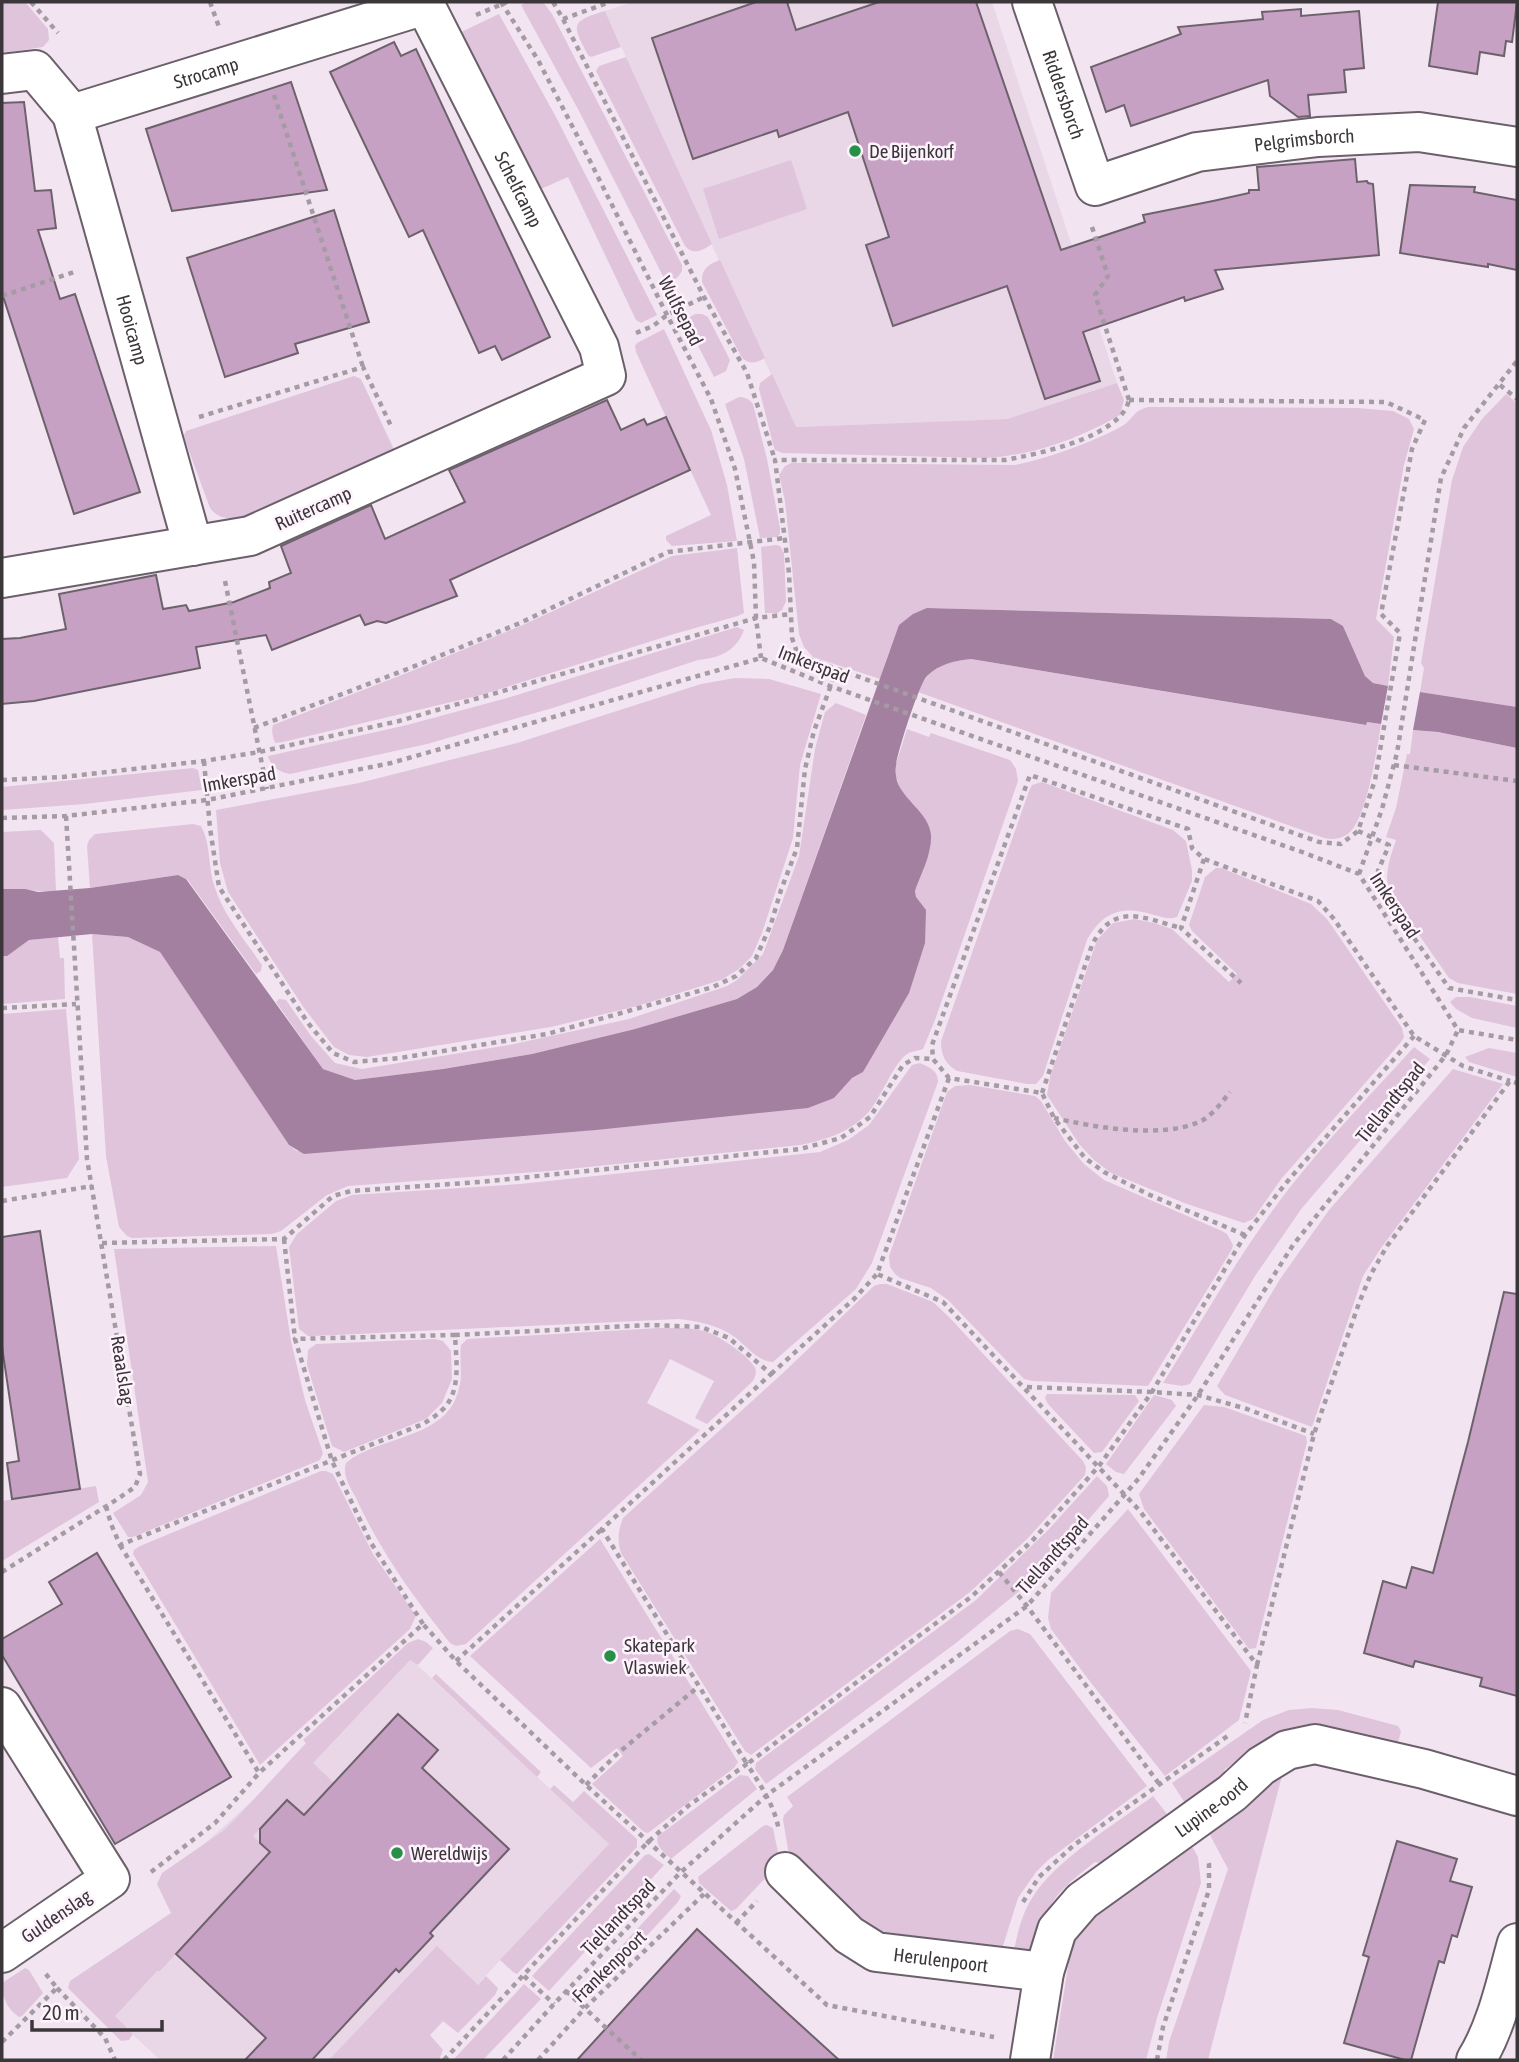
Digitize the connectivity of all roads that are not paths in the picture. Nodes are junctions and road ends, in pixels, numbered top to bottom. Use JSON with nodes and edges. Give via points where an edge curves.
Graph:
{"nodes":[{"id":1,"x":1032,"y":2,"type":"edge"},
{"id":2,"x":425,"y":5,"type":"joint"},
{"id":3,"x":2,"y":74,"type":"edge"},
{"id":4,"x":72,"y":114,"type":"junction"},
{"id":5,"x":1517,"y":146,"type":"edge"},
{"id":6,"x":1095,"y":186,"type":"joint"},
{"id":7,"x":603,"y":362,"type":"joint"},
{"id":8,"x":205,"y":544,"type":"junction"},
{"id":9,"x":2,"y":578,"type":"edge"},
{"id":10,"x":2,"y":1707,"type":"edge"},
{"id":11,"x":1517,"y":1796,"type":"edge"},
{"id":12,"x":785,"y":1872,"type":"dead end"},
{"id":13,"x":1517,"y":1943,"type":"edge"},
{"id":14,"x":2,"y":1953,"type":"edge"},
{"id":15,"x":1044,"y":1972,"type":"junction"},
{"id":16,"x":1030,"y":2060,"type":"edge"},
{"id":17,"x":1476,"y":2060,"type":"edge"}],
"edges":[{"from":1,"to":6,"type":"street","name":"Riddersborch"},
{"from":2,"to":4,"type":"street","name":"Strocamp"},
{"from":2,"to":7,"type":"street","name":"Schelfcamp"},
{"from":3,"to":4,"type":"street","via":[[35,70]]},
{"from":4,"to":8,"type":"street","name":"Hooicamp","via":[[162,429]]},
{"from":5,"to":6,"type":"street","name":"Pelgrimsborch","via":[[1419,132],[1318,137],[1196,152]]},
{"from":7,"to":8,"type":"street","name":"Ruitercamp","via":[[410,465],[250,536]]},
{"from":8,"to":9,"type":"street","name":"Ruitercamp"},
{"from":10,"to":14,"type":"street","name":"Guldenslag","via":[[110,1879]]},
{"from":11,"to":15,"type":"street","name":"Lupine-oord","via":[[1315,1744],[1287,1750],[1082,1901],[1057,1930]]},
{"from":12,"to":15,"type":"street","name":"Herulenpoort","via":[[849,1935],[876,1952]]},
{"from":13,"to":17,"type":"street","via":[[1502,1999]]},
{"from":15,"to":16,"type":"street","name":"Lupine-oord"}]}
